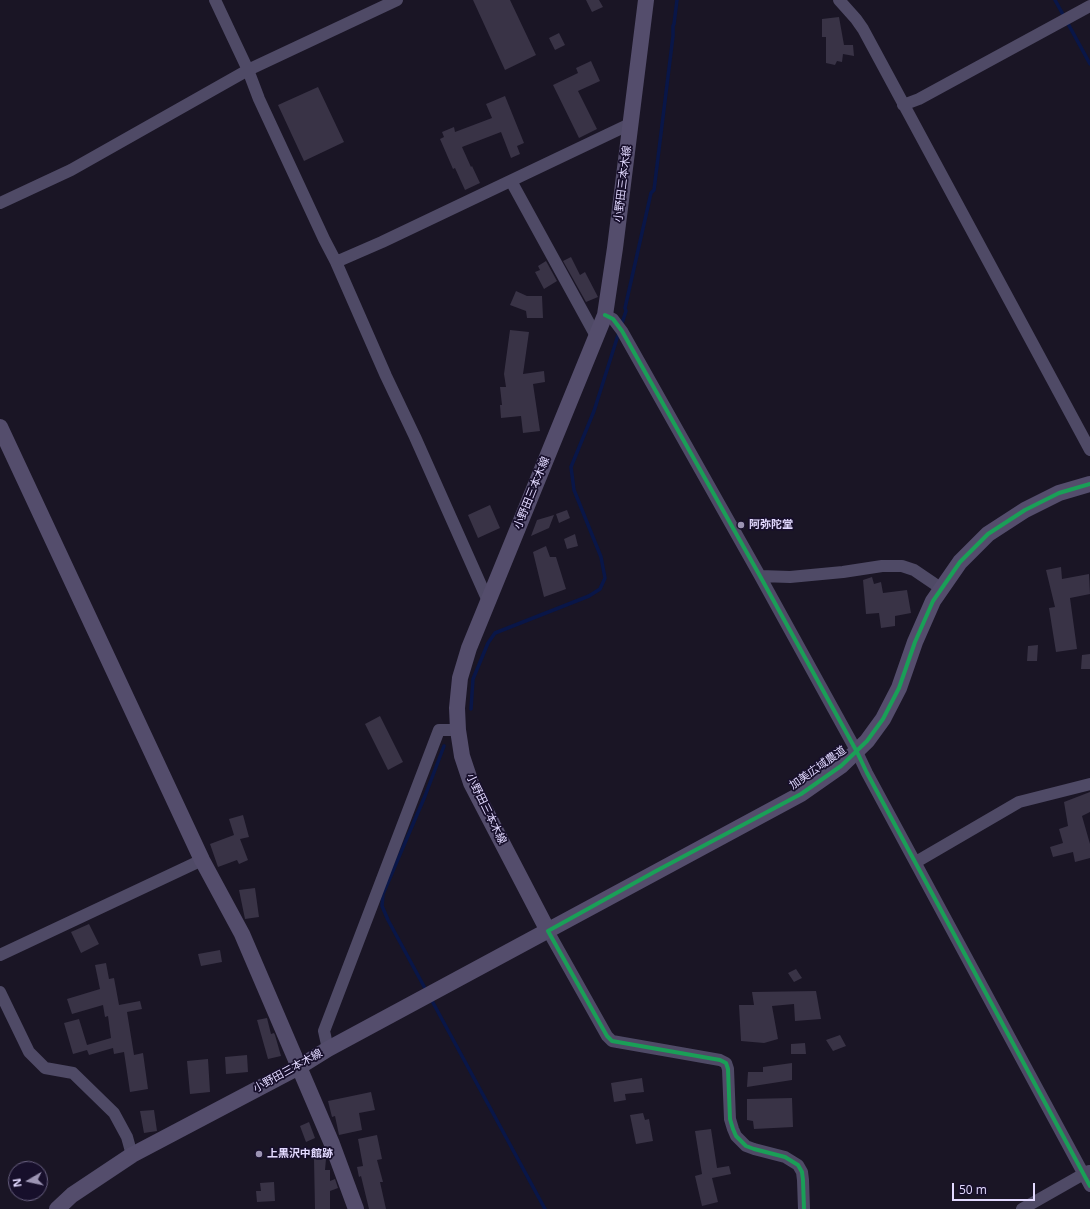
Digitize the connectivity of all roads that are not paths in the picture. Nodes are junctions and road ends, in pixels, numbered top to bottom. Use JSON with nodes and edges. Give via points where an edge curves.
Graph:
{"nodes":[{"id":1,"x":215,"y":0,"type":"edge"},
{"id":2,"x":396,"y":0,"type":"edge"},
{"id":3,"x":646,"y":0,"type":"edge"},
{"id":4,"x":839,"y":0,"type":"edge"},
{"id":5,"x":1090,"y":6,"type":"edge"},
{"id":6,"x":248,"y":70,"type":"junction"},
{"id":7,"x":903,"y":105,"type":"junction"},
{"id":8,"x":630,"y":124,"type":"junction"},
{"id":9,"x":511,"y":180,"type":"junction"},
{"id":10,"x":0,"y":203,"type":"edge"},
{"id":11,"x":336,"y":262,"type":"junction"},
{"id":12,"x":605,"y":315,"type":"junction"},
{"id":13,"x":596,"y":336,"type":"junction"},
{"id":14,"x":0,"y":427,"type":"edge"},
{"id":15,"x":1090,"y":450,"type":"edge"},
{"id":16,"x":1090,"y":484,"type":"edge"},
{"id":17,"x":760,"y":576,"type":"junction"},
{"id":18,"x":942,"y":589,"type":"junction"},
{"id":19,"x":488,"y":601,"type":"junction"},
{"id":20,"x":458,"y":730,"type":"junction"},
{"id":21,"x":857,"y":752,"type":"junction"},
{"id":22,"x":1090,"y":784,"type":"edge"},
{"id":23,"x":202,"y":860,"type":"junction"},
{"id":24,"x":916,"y":862,"type":"junction"},
{"id":25,"x":548,"y":931,"type":"junction"},
{"id":26,"x":0,"y":955,"type":"edge"},
{"id":27,"x":0,"y":992,"type":"edge"},
{"id":28,"x":328,"y":1049,"type":"junction"},
{"id":29,"x":299,"y":1066,"type":"junction"},
{"id":30,"x":132,"y":1155,"type":"junction"},
{"id":31,"x":1087,"y":1172,"type":"edge"},
{"id":32,"x":1090,"y":1186,"type":"edge"},
{"id":33,"x":57,"y":1209,"type":"edge"},
{"id":34,"x":356,"y":1209,"type":"edge"},
{"id":35,"x":804,"y":1209,"type":"edge"},
{"id":36,"x":1022,"y":1209,"type":"edge"}],
"edges":[{"from":1,"to":6,"type":"street"},
{"from":2,"to":6,"type":"street"},
{"from":3,"to":8,"type":"street","name":"小野田三本木線"},
{"from":4,"to":7,"type":"street","via":[[863,29]]},
{"from":5,"to":7,"type":"street","via":[[919,99]]},
{"from":6,"to":10,"type":"street","via":[[71,170]]},
{"from":6,"to":11,"type":"street","via":[[262,106]]},
{"from":7,"to":15,"type":"street"},
{"from":8,"to":9,"type":"street"},
{"from":8,"to":12,"type":"street","name":"小野田三本木線"},
{"from":9,"to":11,"type":"street"},
{"from":9,"to":13,"type":"street"},
{"from":11,"to":19,"type":"street"},
{"from":12,"to":13,"type":"street","name":"小野田三本木線"},
{"from":12,"to":17,"type":"street","via":[[613,319],[622,331]]},
{"from":13,"to":19,"type":"street","name":"小野田三本木線"},
{"from":14,"to":23,"type":"street"},
{"from":16,"to":18,"type":"street","name":"加美広域農道","via":[[1024,510],[988,534],[960,562]]},
{"from":17,"to":18,"type":"street","via":[[790,577],[902,566],[914,570]]},
{"from":17,"to":21,"type":"street"},
{"from":18,"to":21,"type":"street","name":"加美広域農道","via":[[933,601],[899,688],[883,719]]},
{"from":19,"to":20,"type":"street","name":"小野田三本木線","via":[[460,678]]},
{"from":20,"to":25,"type":"street","name":"小野田三本木線","via":[[462,756],[471,783]]},
{"from":20,"to":28,"type":"street","via":[[439,730],[324,1031]]},
{"from":21,"to":24,"type":"street"},
{"from":21,"to":25,"type":"street","name":"加美広域農道","via":[[801,794]]},
{"from":22,"to":24,"type":"street","via":[[1019,802]]},
{"from":23,"to":26,"type":"street"},
{"from":23,"to":29,"type":"street","via":[[242,934]]},
{"from":24,"to":31,"type":"street"},
{"from":25,"to":28,"type":"street","name":"小野田三本木線"},
{"from":25,"to":35,"type":"street","via":[[612,1041],[726,1063],[730,1119],[736,1136],[750,1148],[785,1158],[798,1165],[802,1172]]},
{"from":27,"to":30,"type":"street","via":[[29,1052],[45,1068],[73,1073],[114,1113],[127,1137]]},
{"from":28,"to":29,"type":"street","name":"小野田三本木線"},
{"from":29,"to":30,"type":"street","name":"小野田三本木線"},
{"from":29,"to":34,"type":"street"},
{"from":30,"to":33,"type":"street","name":"小野田三本木線","via":[[72,1195]]},
{"from":31,"to":32,"type":"street"},
{"from":31,"to":36,"type":"street"}]}
